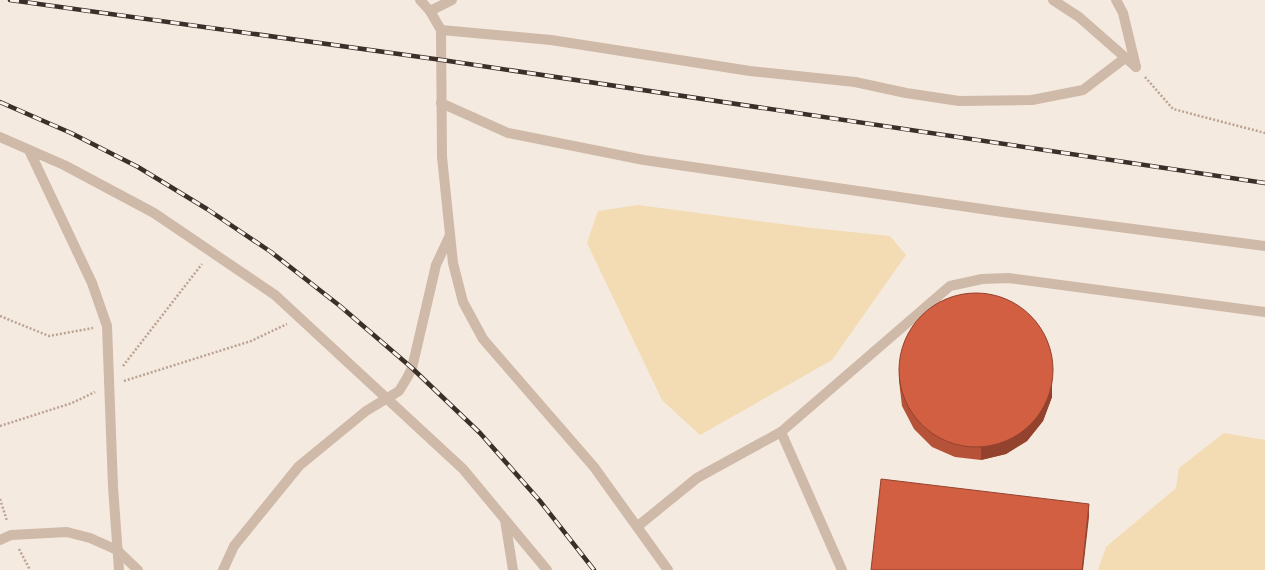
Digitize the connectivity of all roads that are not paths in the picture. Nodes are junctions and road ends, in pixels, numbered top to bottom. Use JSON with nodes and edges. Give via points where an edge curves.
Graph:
{"nodes":[{"id":1,"x":420,"y":0,"type":"edge"},
{"id":2,"x":452,"y":0,"type":"edge"},
{"id":3,"x":1053,"y":0,"type":"edge"},
{"id":4,"x":1116,"y":0,"type":"edge"},
{"id":5,"x":430,"y":11,"type":"junction"},
{"id":6,"x":441,"y":30,"type":"junction"},
{"id":7,"x":1125,"y":58,"type":"junction"},
{"id":8,"x":441,"y":103,"type":"junction"},
{"id":9,"x":0,"y":138,"type":"edge"},
{"id":10,"x":29,"y":150,"type":"junction"},
{"id":11,"x":450,"y":235,"type":"junction"},
{"id":12,"x":1265,"y":246,"type":"edge"},
{"id":13,"x":1265,"y":312,"type":"edge"},
{"id":14,"x":386,"y":398,"type":"junction"},
{"id":15,"x":780,"y":432,"type":"junction"},
{"id":16,"x":505,"y":520,"type":"junction"},
{"id":17,"x":638,"y":526,"type":"junction"},
{"id":18,"x":0,"y":540,"type":"edge"},
{"id":19,"x":117,"y":550,"type":"junction"},
{"id":20,"x":119,"y":570,"type":"edge"},
{"id":21,"x":138,"y":570,"type":"edge"},
{"id":22,"x":223,"y":570,"type":"edge"},
{"id":23,"x":513,"y":570,"type":"edge"},
{"id":24,"x":547,"y":570,"type":"edge"},
{"id":25,"x":668,"y":570,"type":"edge"},
{"id":26,"x":842,"y":570,"type":"edge"}],
"edges":[{"from":1,"to":5,"type":"street"},
{"from":2,"to":5,"type":"street"},
{"from":3,"to":7,"type":"street","via":[[1079,17]]},
{"from":4,"to":7,"type":"street","via":[[1123,13],[1136,67]]},
{"from":5,"to":6,"type":"street"},
{"from":6,"to":7,"type":"street","via":[[551,40],[698,64],[855,82],[959,101],[1032,100],[1083,90]]},
{"from":6,"to":8,"type":"street"},
{"from":8,"to":11,"type":"street","via":[[442,157]]},
{"from":8,"to":12,"type":"street","via":[[508,133],[644,160],[1003,212]]},
{"from":9,"to":10,"type":"street"},
{"from":10,"to":14,"type":"street","via":[[64,164],[154,213],[275,295]]},
{"from":10,"to":19,"type":"street","via":[[92,283],[107,326]]},
{"from":11,"to":14,"type":"street","via":[[436,265],[412,368],[398,391]]},
{"from":11,"to":17,"type":"street","via":[[452,263],[463,302],[483,339],[594,467]]},
{"from":13,"to":15,"type":"street","via":[[1008,278],[982,279],[950,286]]},
{"from":14,"to":16,"type":"street","via":[[463,469]]},
{"from":14,"to":22,"type":"street","via":[[366,411],[300,466],[234,546]]},
{"from":15,"to":17,"type":"street","via":[[697,478]]},
{"from":15,"to":26,"type":"street"},
{"from":16,"to":23,"type":"street"},
{"from":16,"to":24,"type":"street"},
{"from":17,"to":25,"type":"street"},
{"from":18,"to":19,"type":"street","via":[[11,535],[67,532],[90,538]]},
{"from":19,"to":20,"type":"street"},
{"from":19,"to":21,"type":"street"}]}
